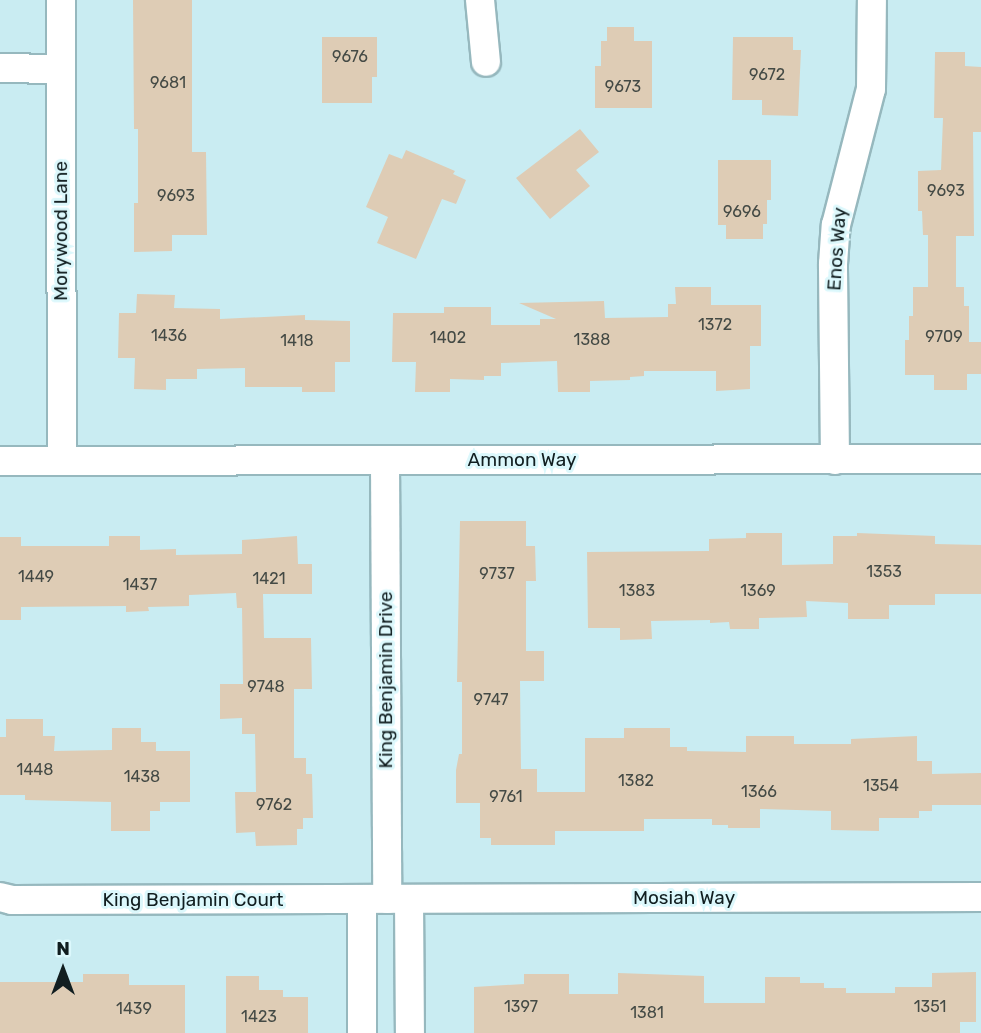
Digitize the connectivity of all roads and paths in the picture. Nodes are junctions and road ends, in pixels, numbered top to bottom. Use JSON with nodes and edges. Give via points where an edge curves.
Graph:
{"nodes":[{"id":1,"x":61,"y":0,"type":"edge"},
{"id":2,"x":480,"y":0,"type":"edge"},
{"id":3,"x":872,"y":0,"type":"edge"},
{"id":4,"x":486,"y":62,"type":"dead end"},
{"id":5,"x":0,"y":68,"type":"edge"},
{"id":6,"x":60,"y":69,"type":"junction"},
{"id":7,"x":835,"y":460,"type":"junction"},
{"id":8,"x":981,"y":460,"type":"edge"},
{"id":9,"x":0,"y":461,"type":"edge"},
{"id":10,"x":62,"y":461,"type":"junction"},
{"id":11,"x":385,"y":461,"type":"junction"},
{"id":12,"x":0,"y":897,"type":"edge"},
{"id":13,"x":981,"y":897,"type":"edge"},
{"id":14,"x":386,"y":899,"type":"junction"},
{"id":15,"x":362,"y":1033,"type":"edge"},
{"id":16,"x":410,"y":1033,"type":"edge"}],
"edges":[{"from":1,"to":6,"type":"street","name":"Morywood Lane"},
{"from":2,"to":4,"type":"street"},
{"from":3,"to":7,"type":"street","name":"Enos Way","via":[[871,89],[836,225]]},
{"from":5,"to":6,"type":"street"},
{"from":6,"to":10,"type":"street","name":"Morywood Lane"},
{"from":7,"to":8,"type":"street","name":"Ammon Way"},
{"from":7,"to":11,"type":"street","name":"Ammon Way"},
{"from":9,"to":10,"type":"street","name":"Ammon Way"},
{"from":10,"to":11,"type":"street","name":"Ammon Way"},
{"from":11,"to":14,"type":"street","name":"King Benjamin Drive"},
{"from":12,"to":14,"type":"street","name":"King Benjamin Court"},
{"from":13,"to":14,"type":"street","name":"Mosiah Way"},
{"from":14,"to":15,"type":"street","name":"King Benjamin Drive"},
{"from":14,"to":16,"type":"street","name":"King Benjamin Drive"}]}
